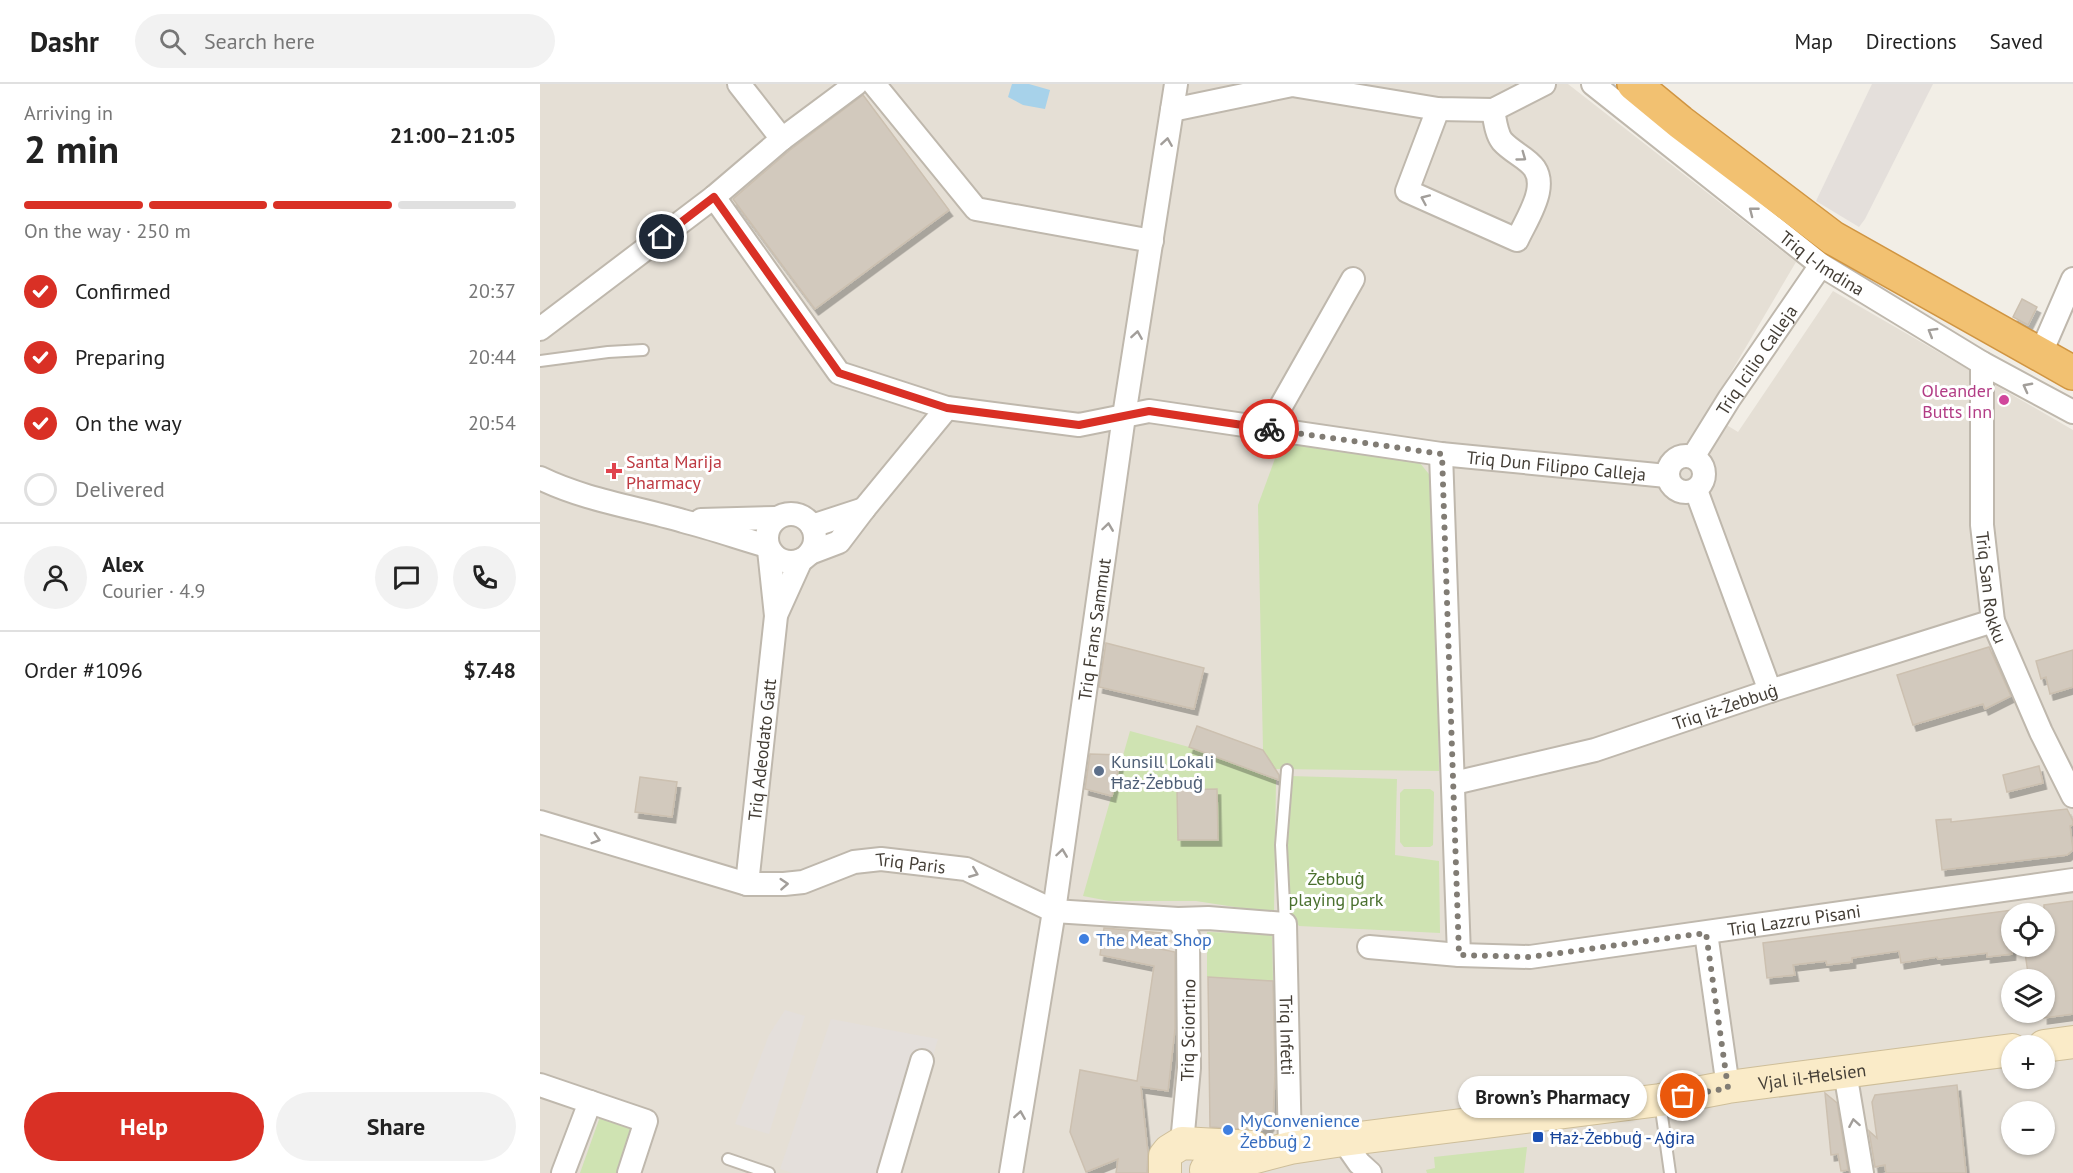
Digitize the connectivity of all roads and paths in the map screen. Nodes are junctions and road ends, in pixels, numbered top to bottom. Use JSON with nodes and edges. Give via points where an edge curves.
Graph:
{"nodes":[{"id":1,"x":739,"y":84,"type":"edge"},
{"id":2,"x":856,"y":84,"type":"edge"},
{"id":3,"x":874,"y":84,"type":"edge"},
{"id":4,"x":1176,"y":84,"type":"edge"},
{"id":5,"x":1544,"y":84,"type":"edge"},
{"id":6,"x":1593,"y":84,"type":"edge"},
{"id":7,"x":1634,"y":84,"type":"edge"},
{"id":8,"x":1438,"y":109,"type":"junction"},
{"id":9,"x":1172,"y":110,"type":"junction"},
{"id":10,"x":1493,"y":110,"type":"junction"},
{"id":11,"x":782,"y":139,"type":"junction"},
{"id":12,"x":714,"y":197,"type":"junction"},
{"id":13,"x":1152,"y":241,"type":"junction"},
{"id":14,"x":1821,"y":265,"type":"junction"},
{"id":15,"x":1353,"y":279,"type":"dead end"},
{"id":16,"x":2073,"y":279,"type":"edge"},
{"id":17,"x":540,"y":329,"type":"edge"},
{"id":18,"x":643,"y":350,"type":"dead end"},
{"id":19,"x":2040,"y":355,"type":"junction"},
{"id":20,"x":540,"y":361,"type":"edge"},
{"id":21,"x":1982,"y":363,"type":"junction"},
{"id":22,"x":2073,"y":373,"type":"edge"},
{"id":23,"x":947,"y":408,"type":"junction"},
{"id":24,"x":2073,"y":412,"type":"edge"},
{"id":25,"x":1124,"y":416,"type":"junction"},
{"id":26,"x":1268,"y":429,"type":"junction"},
{"id":27,"x":1442,"y":454,"type":"junction"},
{"id":28,"x":1693,"y":457,"type":"junction"},
{"id":29,"x":1667,"y":476,"type":"junction"},
{"id":30,"x":540,"y":478,"type":"edge"},
{"id":31,"x":1696,"y":490,"type":"junction"},
{"id":32,"x":864,"y":509,"type":"junction"},
{"id":33,"x":776,"y":518,"type":"junction"},
{"id":34,"x":682,"y":520,"type":"junction"},
{"id":35,"x":812,"y":526,"type":"junction"},
{"id":36,"x":768,"y":548,"type":"junction"},
{"id":37,"x":806,"y":556,"type":"junction"},
{"id":38,"x":776,"y":616,"type":"junction"},
{"id":39,"x":1993,"y":621,"type":"junction"},
{"id":40,"x":1770,"y":691,"type":"junction"},
{"id":41,"x":1287,"y":770,"type":"dead end"},
{"id":42,"x":1454,"y":783,"type":"junction"},
{"id":43,"x":2073,"y":796,"type":"edge"},
{"id":44,"x":540,"y":822,"type":"edge"},
{"id":45,"x":2073,"y":880,"type":"edge"},
{"id":46,"x":747,"y":884,"type":"junction"},
{"id":47,"x":1054,"y":911,"type":"junction"},
{"id":48,"x":1178,"y":919,"type":"junction"},
{"id":49,"x":1285,"y":924,"type":"junction"},
{"id":50,"x":1706,"y":933,"type":"junction"},
{"id":51,"x":1369,"y":947,"type":"dead end"},
{"id":52,"x":1459,"y":955,"type":"junction"},
{"id":53,"x":2073,"y":1042,"type":"edge"},
{"id":54,"x":2055,"y":1044,"type":"edge"},
{"id":55,"x":2001,"y":1051,"type":"edge"},
{"id":56,"x":922,"y":1061,"type":"dead end"},
{"id":57,"x":1845,"y":1072,"type":"junction"},
{"id":58,"x":540,"y":1085,"type":"edge"},
{"id":59,"x":1728,"y":1088,"type":"junction"},
{"id":60,"x":1660,"y":1100,"type":"junction"},
{"id":61,"x":590,"y":1102,"type":"junction"},
{"id":62,"x":1343,"y":1140,"type":"junction"},
{"id":63,"x":1290,"y":1149,"type":"junction"},
{"id":64,"x":1197,"y":1158,"type":"edge"},
{"id":65,"x":728,"y":1159,"type":"dead end"},
{"id":66,"x":1166,"y":1172,"type":"edge"},
{"id":67,"x":563,"y":1173,"type":"edge"},
{"id":68,"x":629,"y":1173,"type":"edge"},
{"id":69,"x":769,"y":1173,"type":"edge"},
{"id":70,"x":889,"y":1173,"type":"edge"},
{"id":71,"x":1011,"y":1173,"type":"edge"},
{"id":72,"x":1370,"y":1173,"type":"edge"},
{"id":73,"x":1670,"y":1173,"type":"edge"},
{"id":74,"x":1862,"y":1173,"type":"edge"}],
"edges":[{"from":1,"to":11,"type":"street"},
{"from":2,"to":11,"type":"street"},
{"from":3,"to":13,"type":"street","via":[[976,209]]},
{"from":4,"to":9,"type":"street","name":"Triq Frans Sammut"},
{"from":5,"to":10,"type":"street"},
{"from":14,"to":6,"type":"street","name":"Triq l-Imdina","one_way":true},
{"from":7,"to":19,"type":"highway","name":"Triq l-Imdina","via":[[1833,238]]},
{"from":8,"to":9,"type":"street","via":[[1292,85]]},
{"from":8,"to":10,"type":"street"},
{"from":10,"to":8,"type":"street","one_way":true,"via":[[1501,140],[1534,166],[1537,174],[1538,193],[1517,240],[1407,191]]},
{"from":13,"to":9,"type":"street","name":"Triq Frans Sammut","one_way":true},
{"from":11,"to":12,"type":"street"},
{"from":12,"to":17,"type":"street"},
{"from":12,"to":23,"type":"street","name":"Triq Dun Filippo Calleja","via":[[839,373]]},
{"from":25,"to":13,"type":"street","name":"Triq Frans Sammut","one_way":true},
{"from":21,"to":14,"type":"street","name":"Triq l-Imdina","one_way":true},
{"from":14,"to":28,"type":"street","name":"Triq Icilio Calleja"},
{"from":15,"to":26,"type":"street"},
{"from":16,"to":19,"type":"street"},
{"from":18,"to":20,"type":"lane"},
{"from":19,"to":22,"type":"highway","name":"Triq l-Imdina"},
{"from":24,"to":21,"type":"street","name":"Triq l-Imdina","one_way":true},
{"from":21,"to":39,"type":"street","name":"Triq San Rokku","via":[[1982,525]]},
{"from":23,"to":25,"type":"street","name":"Triq Dun Filippo Calleja","via":[[1079,425]]},
{"from":23,"to":32,"type":"street"},
{"from":25,"to":26,"type":"street","name":"Triq Dun Filippo Calleja","via":[[1149,411]]},
{"from":47,"to":25,"type":"street","name":"Triq Frans Sammut","one_way":true},
{"from":26,"to":27,"type":"street","name":"Triq Dun Filippo Calleja"},
{"from":27,"to":29,"type":"street","name":"Triq Dun Filippo Calleja"},
{"from":27,"to":42,"type":"street"},
{"from":28,"to":29,"type":"street","via":[[1675,459]]},
{"from":28,"to":31,"type":"street","via":[[1705,474]]},
{"from":29,"to":31,"type":"street","via":[[1677,490]]},
{"from":30,"to":34,"type":"street","via":[[576,493]]},
{"from":31,"to":40,"type":"street"},
{"from":32,"to":35,"type":"street"},
{"from":32,"to":37,"type":"street","via":[[840,542]]},
{"from":33,"to":34,"type":"street"},
{"from":33,"to":35,"type":"street","via":[[791,513],[807,519]]},
{"from":33,"to":36,"type":"street","name":"Triq Adeodato Gatt","via":[[766,535]]},
{"from":34,"to":36,"type":"street"},
{"from":35,"to":37,"type":"street","name":"Triq Adeodato Gatt","via":[[815,540]]},
{"from":36,"to":37,"type":"street","via":[[780,560],[794,562]]},
{"from":36,"to":38,"type":"street","name":"Triq Adeodato Gatt"},
{"from":37,"to":38,"type":"street","name":"Triq Adeodato Gatt"},
{"from":38,"to":46,"type":"street","name":"Triq Adeodato Gatt"},
{"from":39,"to":40,"type":"street","name":"Triq iż-Żebbuġ"},
{"from":39,"to":43,"type":"street","name":"Triq San Rokku"},
{"from":40,"to":42,"type":"street","name":"Triq iż-Żebbuġ","via":[[1595,750]]},
{"from":41,"to":49,"type":"lane","via":[[1281,845]]},
{"from":42,"to":52,"type":"street"},
{"from":44,"to":46,"type":"street","name":"Triq Paris","one_way":true},
{"from":45,"to":50,"type":"street","name":"Triq Lazzru Pisani"},
{"from":46,"to":47,"type":"street","name":"Triq Paris","one_way":true,"via":[[803,882],[854,862],[881,859],[966,869]]},
{"from":47,"to":48,"type":"street","name":"Triq Paris"},
{"from":71,"to":47,"type":"street","name":"Triq Frans Sammut","one_way":true},
{"from":48,"to":49,"type":"street","name":"Triq Paris"},
{"from":48,"to":64,"type":"street","name":"Triq Sciortino","via":[[1188,936],[1189,1068]]},
{"from":49,"to":63,"type":"street","name":"Triq Infetti"},
{"from":50,"to":52,"type":"street","name":"Triq Lazzru Pisani","via":[[1530,957]]},
{"from":50,"to":59,"type":"street"},
{"from":51,"to":52,"type":"street","name":"Triq Lazzru Pisani"},
{"from":53,"to":54,"type":"street"},
{"from":55,"to":57,"type":"street","name":"Vjal il-Ħelsien"},
{"from":56,"to":70,"type":"street"},
{"from":57,"to":59,"type":"street","name":"Vjal il-Ħelsien"},
{"from":74,"to":57,"type":"street","one_way":true},
{"from":58,"to":61,"type":"street"},
{"from":59,"to":60,"type":"street","name":"Vjal il-Ħelsien"},
{"from":60,"to":62,"type":"street","name":"Vjal il-Ħelsien"},
{"from":60,"to":73,"type":"lane"},
{"from":61,"to":67,"type":"street"},
{"from":61,"to":68,"type":"street","via":[[646,1121]]},
{"from":62,"to":63,"type":"street","name":"Vjal il-Ħelsien"},
{"from":62,"to":72,"type":"street"},
{"from":63,"to":64,"type":"street","name":"Vjal il-Ħelsien"},
{"from":64,"to":66,"type":"street","via":[[1169,1151],[1165,1156]]},
{"from":65,"to":69,"type":"lane"}]}
